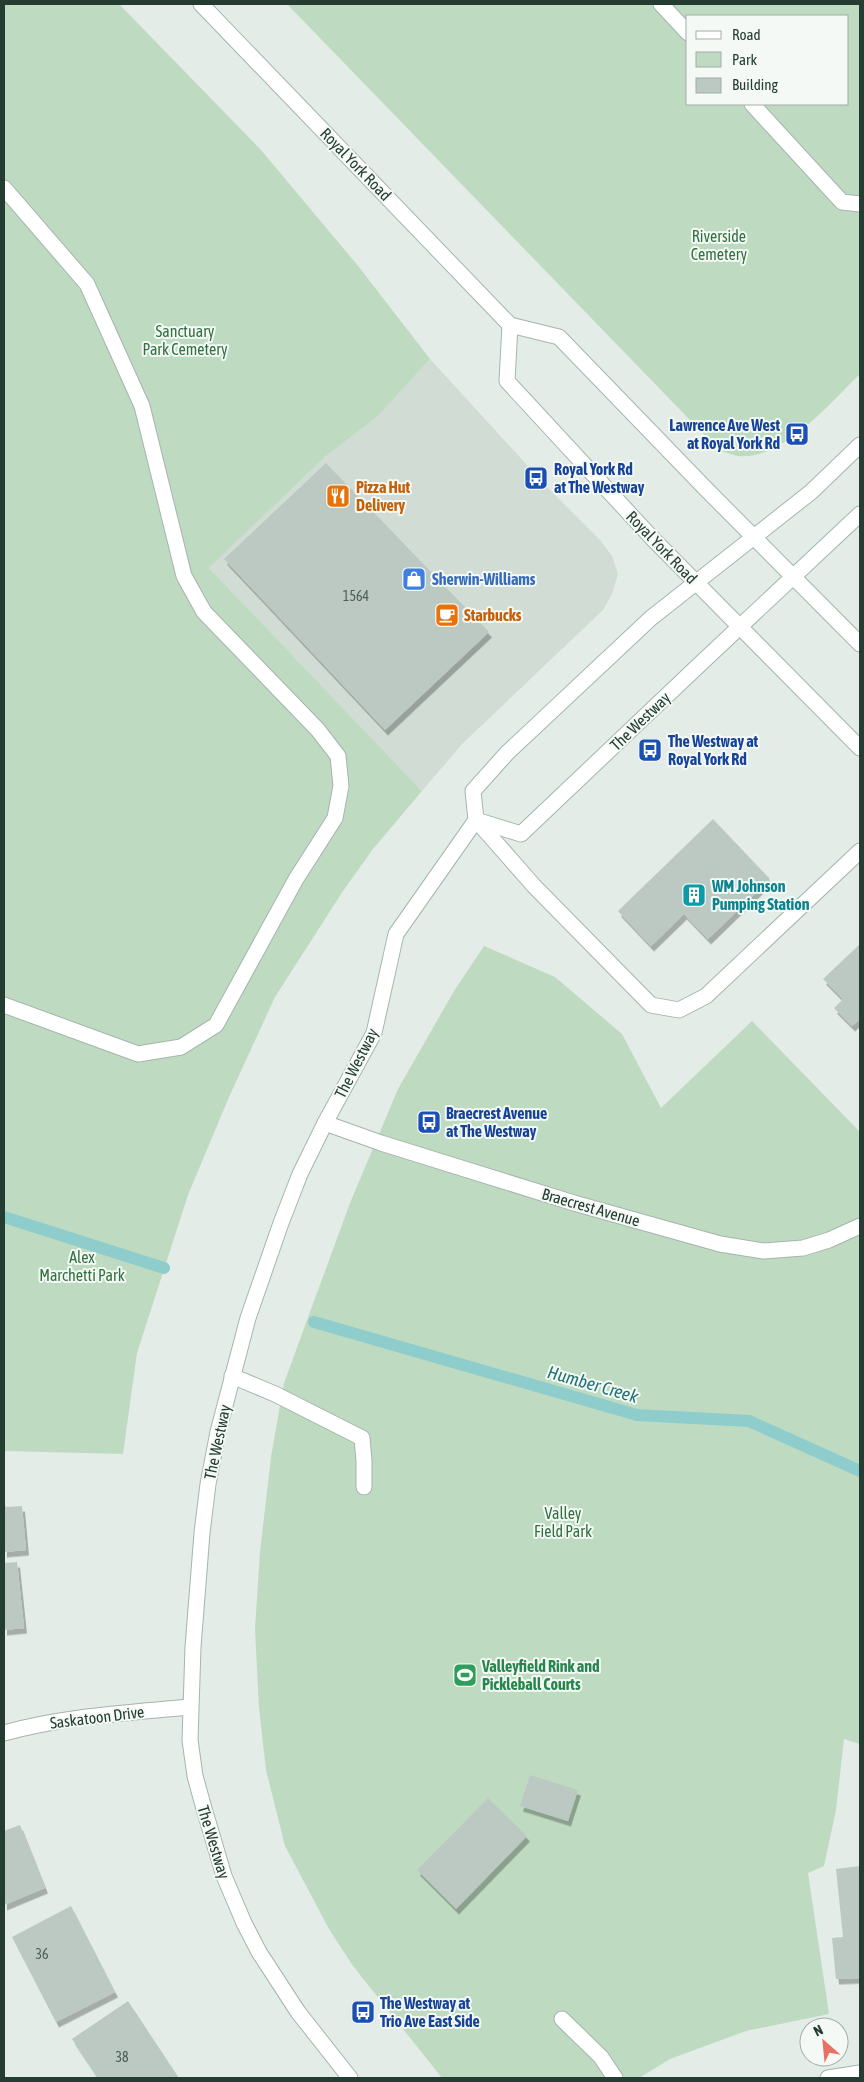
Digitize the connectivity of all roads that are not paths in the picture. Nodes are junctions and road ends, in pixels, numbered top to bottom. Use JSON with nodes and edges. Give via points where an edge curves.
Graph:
{"nodes":[{"id":1,"x":202,"y":4,"type":"edge"},
{"id":2,"x":661,"y":4,"type":"edge"},
{"id":3,"x":686,"y":31,"type":"edge"},
{"id":4,"x":753,"y":105,"type":"edge"},
{"id":5,"x":4,"y":188,"type":"edge"},
{"id":6,"x":860,"y":204,"type":"edge"},
{"id":7,"x":510,"y":325,"type":"junction"},
{"id":8,"x":860,"y":446,"type":"edge"},
{"id":9,"x":860,"y":514,"type":"edge"},
{"id":10,"x":753,"y":536,"type":"junction"},
{"id":11,"x":794,"y":577,"type":"junction"},
{"id":12,"x":696,"y":582,"type":"junction"},
{"id":13,"x":740,"y":627,"type":"junction"},
{"id":14,"x":860,"y":644,"type":"edge"},
{"id":15,"x":860,"y":748,"type":"edge"},
{"id":16,"x":476,"y":820,"type":"junction"},
{"id":17,"x":860,"y":851,"type":"edge"},
{"id":18,"x":4,"y":1005,"type":"edge"},
{"id":19,"x":325,"y":1123,"type":"junction"},
{"id":20,"x":860,"y":1226,"type":"edge"},
{"id":21,"x":232,"y":1376,"type":"junction"},
{"id":22,"x":364,"y":1487,"type":"dead end"},
{"id":23,"x":190,"y":1707,"type":"junction"},
{"id":24,"x":4,"y":1733,"type":"edge"},
{"id":25,"x":562,"y":2019,"type":"dead end"},
{"id":26,"x":860,"y":2073,"type":"edge"},
{"id":27,"x":350,"y":2078,"type":"edge"},
{"id":28,"x":615,"y":2078,"type":"edge"},
{"id":29,"x":828,"y":2078,"type":"edge"}],
"edges":[{"from":1,"to":7,"type":"main road","name":"Royal York Road"},
{"from":2,"to":3,"type":"main road"},
{"from":4,"to":6,"type":"main road","via":[[842,202]]},
{"from":5,"to":18,"type":"main road","via":[[87,284],[142,406],[184,576],[204,612],[318,730],[338,756],[341,786],[335,818],[296,879],[216,1025],[181,1047],[138,1054]]},
{"from":7,"to":10,"type":"main road","via":[[559,337]]},
{"from":7,"to":12,"type":"main road","name":"Royal York Road","via":[[508,381]]},
{"from":8,"to":10,"type":"main road","via":[[811,492]]},
{"from":9,"to":11,"type":"main road","name":"The Westway"},
{"from":10,"to":11,"type":"main road"},
{"from":10,"to":12,"type":"main road"},
{"from":11,"to":13,"type":"main road","name":"The Westway"},
{"from":11,"to":14,"type":"main road"},
{"from":12,"to":13,"type":"main road","name":"Royal York Road"},
{"from":12,"to":16,"type":"main road","via":[[651,618],[507,753],[473,791]]},
{"from":13,"to":15,"type":"main road","name":"Royal York Road"},
{"from":13,"to":16,"type":"main road","name":"The Westway","via":[[521,834]]},
{"from":16,"to":17,"type":"main road","via":[[534,886],[651,1005],[679,1010],[706,996]]},
{"from":16,"to":19,"type":"main road","name":"The Westway","via":[[396,934],[374,1033]]},
{"from":19,"to":20,"type":"main road","name":"Braecrest Avenue","via":[[564,1200],[720,1244],[764,1251],[803,1248]]},
{"from":19,"to":21,"type":"main road","name":"The Westway","via":[[300,1174],[264,1267]]},
{"from":21,"to":22,"type":"main road","via":[[362,1438]]},
{"from":21,"to":23,"type":"main road","name":"The Westway","via":[[208,1484],[197,1580]]},
{"from":23,"to":24,"type":"main road","name":"Saskatoon Drive","via":[[99,1715],[32,1725]]},
{"from":23,"to":27,"type":"main road","name":"The Westway","via":[[195,1776],[233,1900],[274,1977]]},
{"from":25,"to":28,"type":"main road","via":[[601,2057]]},
{"from":26,"to":29,"type":"main road"}]}
